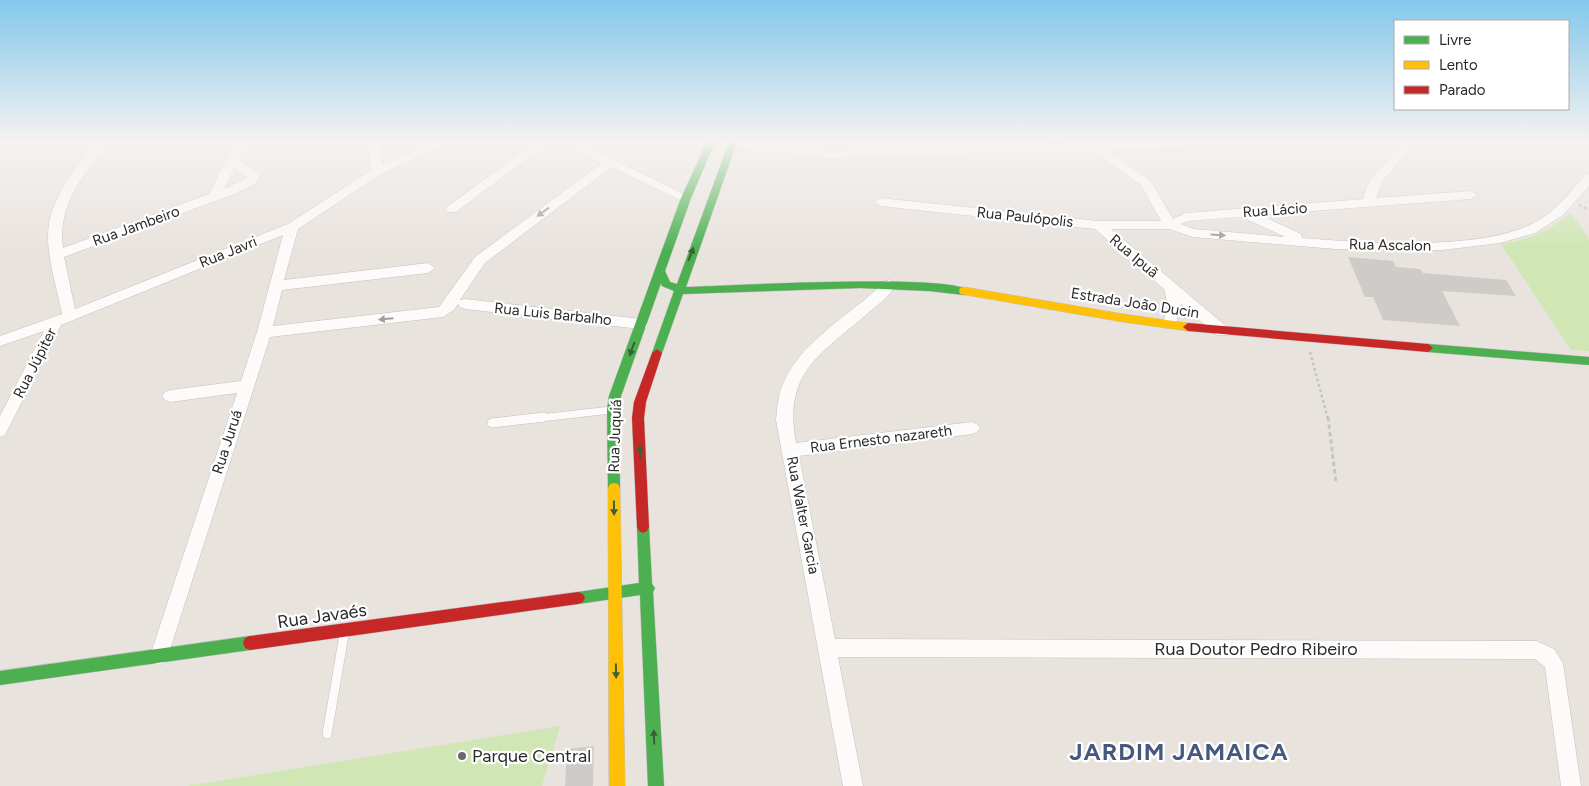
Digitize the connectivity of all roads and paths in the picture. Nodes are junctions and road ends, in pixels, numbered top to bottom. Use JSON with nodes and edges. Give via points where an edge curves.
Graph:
{"nodes":[{"id":1,"x":1589,"y":178,"type":"edge"},
{"id":2,"x":75,"y":179,"type":"edge"},
{"id":3,"x":223,"y":179,"type":"edge"},
{"id":4,"x":253,"y":179,"type":"edge"},
{"id":5,"x":365,"y":179,"type":"edge"},
{"id":6,"x":494,"y":179,"type":"edge"},
{"id":7,"x":589,"y":179,"type":"edge"},
{"id":8,"x":646,"y":179,"type":"edge"},
{"id":9,"x":695,"y":179,"type":"edge"},
{"id":10,"x":720,"y":179,"type":"edge"},
{"id":11,"x":1141,"y":179,"type":"edge"},
{"id":12,"x":1379,"y":179,"type":"edge"},
{"id":13,"x":1471,"y":195,"type":"dead end"},
{"id":14,"x":214,"y":197,"type":"junction"},
{"id":15,"x":686,"y":198,"type":"junction"},
{"id":16,"x":880,"y":202,"type":"dead end"},
{"id":17,"x":1370,"y":202,"type":"junction"},
{"id":18,"x":1292,"y":208,"type":"junction"},
{"id":19,"x":452,"y":209,"type":"dead end"},
{"id":20,"x":1244,"y":212,"type":"junction"},
{"id":21,"x":705,"y":218,"type":"junction"},
{"id":22,"x":1098,"y":225,"type":"junction"},
{"id":23,"x":1170,"y":225,"type":"junction"},
{"id":24,"x":1270,"y":225,"type":"junction"},
{"id":25,"x":292,"y":227,"type":"junction"},
{"id":26,"x":1254,"y":238,"type":"junction"},
{"id":27,"x":1307,"y":241,"type":"junction"},
{"id":28,"x":58,"y":254,"type":"junction"},
{"id":29,"x":428,"y":268,"type":"dead end"},
{"id":30,"x":659,"y":270,"type":"junction"},
{"id":31,"x":889,"y":285,"type":"junction"},
{"id":32,"x":277,"y":286,"type":"junction"},
{"id":33,"x":1170,"y":286,"type":"junction"},
{"id":34,"x":678,"y":290,"type":"junction"},
{"id":35,"x":721,"y":290,"type":"junction"},
{"id":36,"x":465,"y":304,"type":"dead end"},
{"id":37,"x":63,"y":319,"type":"junction"},
{"id":38,"x":641,"y":324,"type":"junction"},
{"id":39,"x":1170,"y":324,"type":"junction"},
{"id":40,"x":1222,"y":331,"type":"junction"},
{"id":41,"x":264,"y":332,"type":"junction"},
{"id":42,"x":1306,"y":338,"type":"junction"},
{"id":43,"x":0,"y":341,"type":"edge"},
{"id":44,"x":1589,"y":361,"type":"edge"},
{"id":45,"x":245,"y":386,"type":"junction"},
{"id":46,"x":170,"y":396,"type":"dead end"},
{"id":47,"x":613,"y":410,"type":"junction"},
{"id":48,"x":492,"y":423,"type":"dead end"},
{"id":49,"x":972,"y":428,"type":"dead end"},
{"id":50,"x":0,"y":431,"type":"edge"},
{"id":51,"x":791,"y":450,"type":"junction"},
{"id":52,"x":1336,"y":483,"type":"dead end"},
{"id":53,"x":648,"y":588,"type":"junction"},
{"id":54,"x":616,"y":593,"type":"junction"},
{"id":55,"x":345,"y":630,"type":"junction"},
{"id":56,"x":828,"y":648,"type":"junction"},
{"id":57,"x":159,"y":656,"type":"junction"},
{"id":58,"x":0,"y":678,"type":"edge"},
{"id":59,"x":327,"y":734,"type":"dead end"},
{"id":60,"x":617,"y":786,"type":"edge"},
{"id":61,"x":656,"y":786,"type":"edge"},
{"id":62,"x":853,"y":786,"type":"edge"},
{"id":63,"x":1571,"y":786,"type":"edge"}],
"edges":[{"from":1,"to":27,"type":"street","name":"Rua Ascalon","via":[[1558,214],[1520,234],[1489,241],[1436,247]]},
{"from":2,"to":28,"type":"street","via":[[56,222]]},
{"from":3,"to":14,"type":"street"},
{"from":4,"to":14,"type":"street","name":"Rua Jambeiro"},
{"from":5,"to":25,"type":"street","name":"Rua Javri"},
{"from":6,"to":19,"type":"street"},
{"from":7,"to":41,"type":"street","one_way":true,"via":[[480,260],[443,312]]},
{"from":8,"to":15,"type":"street"},
{"from":9,"to":15,"type":"main road","name":"Rua Juquiá"},
{"from":10,"to":21,"type":"main road","name":"Rua Juquiá"},
{"from":11,"to":23,"type":"street","via":[[1154,193]]},
{"from":12,"to":17,"type":"street","via":[[1370,191]]},
{"from":13,"to":17,"type":"street","name":"Rua Lácio","via":[[1394,203]]},
{"from":14,"to":28,"type":"street","name":"Rua Jambeiro"},
{"from":15,"to":21,"type":"main road","via":[[700,206]]},
{"from":15,"to":30,"type":"main road","name":"Rua Juquiá"},
{"from":16,"to":22,"type":"street","name":"Rua Paulópolis"},
{"from":17,"to":18,"type":"street","name":"Rua Lácio"},
{"from":18,"to":20,"type":"street","name":"Rua Lácio"},
{"from":18,"to":24,"type":"street","via":[[1272,219]]},
{"from":20,"to":23,"type":"street","name":"Rua Lácio","via":[[1186,217]]},
{"from":20,"to":24,"type":"street"},
{"from":34,"to":21,"type":"main road","name":"Rua Juquiá","one_way":true},
{"from":21,"to":35,"type":"main road","via":[[707,242],[697,271],[705,282]]},
{"from":22,"to":23,"type":"street","name":"Rua Paulópolis"},
{"from":22,"to":33,"type":"street","name":"Rua Ipuã"},
{"from":23,"to":26,"type":"street","name":"Rua Ascalon","one_way":true,"via":[[1193,233]]},
{"from":24,"to":26,"type":"street"},
{"from":24,"to":27,"type":"street"},
{"from":25,"to":32,"type":"street","name":"Rua Juruá"},
{"from":25,"to":37,"type":"street","name":"Rua Javri"},
{"from":26,"to":27,"type":"street","name":"Rua Ascalon"},
{"from":28,"to":37,"type":"street"},
{"from":29,"to":32,"type":"street"},
{"from":30,"to":34,"type":"main road","via":[[663,282]]},
{"from":30,"to":38,"type":"main road","name":"Rua Juquiá"},
{"from":31,"to":35,"type":"main road","name":"Estrada João Ducin"},
{"from":31,"to":39,"type":"main road","name":"Estrada João Ducin","via":[[976,292]]},
{"from":31,"to":51,"type":"street","name":"Rua Walter Garcia","via":[[812,352],[792,379],[784,407]]},
{"from":32,"to":41,"type":"street","name":"Rua Juruá"},
{"from":33,"to":39,"type":"street","name":"Rua Ipuã","via":[[1176,300]]},
{"from":33,"to":40,"type":"street","name":"Rua Ipuã"},
{"from":34,"to":35,"type":"main road","name":"Estrada João Ducin"},
{"from":53,"to":34,"type":"main road","name":"Rua Juquiá","one_way":true,"via":[[638,418],[644,390]]},
{"from":36,"to":38,"type":"street","name":"Rua Luis Barbalho"},
{"from":37,"to":43,"type":"street","name":"Rua Javri"},
{"from":37,"to":50,"type":"street","name":"Rua Júpiter"},
{"from":38,"to":47,"type":"main road","name":"Rua Juquiá","one_way":true},
{"from":39,"to":40,"type":"main road","name":"Estrada João Ducin"},
{"from":40,"to":42,"type":"main road","name":"Estrada João Ducin"},
{"from":41,"to":45,"type":"street","name":"Rua Juruá"},
{"from":42,"to":44,"type":"main road","name":"Estrada João Ducin"},
{"from":42,"to":52,"type":"path","via":[[1327,412]]},
{"from":45,"to":46,"type":"street"},
{"from":45,"to":57,"type":"street","name":"Rua Juruá"},
{"from":47,"to":48,"type":"lane"},
{"from":47,"to":54,"type":"main road","name":"Rua Juquiá","one_way":true},
{"from":49,"to":51,"type":"street","name":"Rua Ernesto nazareth"},
{"from":51,"to":56,"type":"street","name":"Rua Walter Garcia"},
{"from":53,"to":54,"type":"main road","name":"Rua Javaés"},
{"from":61,"to":53,"type":"main road","name":"Rua Juquiá","one_way":true},
{"from":54,"to":55,"type":"main road","name":"Rua Javaés"},
{"from":54,"to":60,"type":"main road","name":"Rua Juquiá","one_way":true},
{"from":55,"to":57,"type":"main road","name":"Rua Javaés"},
{"from":55,"to":59,"type":"lane"},
{"from":56,"to":62,"type":"street","name":"Rua Walter Garcia"},
{"from":56,"to":63,"type":"street","name":"Rua Doutor Pedro Ribeiro","via":[[1536,650],[1554,663]]},
{"from":57,"to":58,"type":"main road","name":"Rua Javaés"}]}
